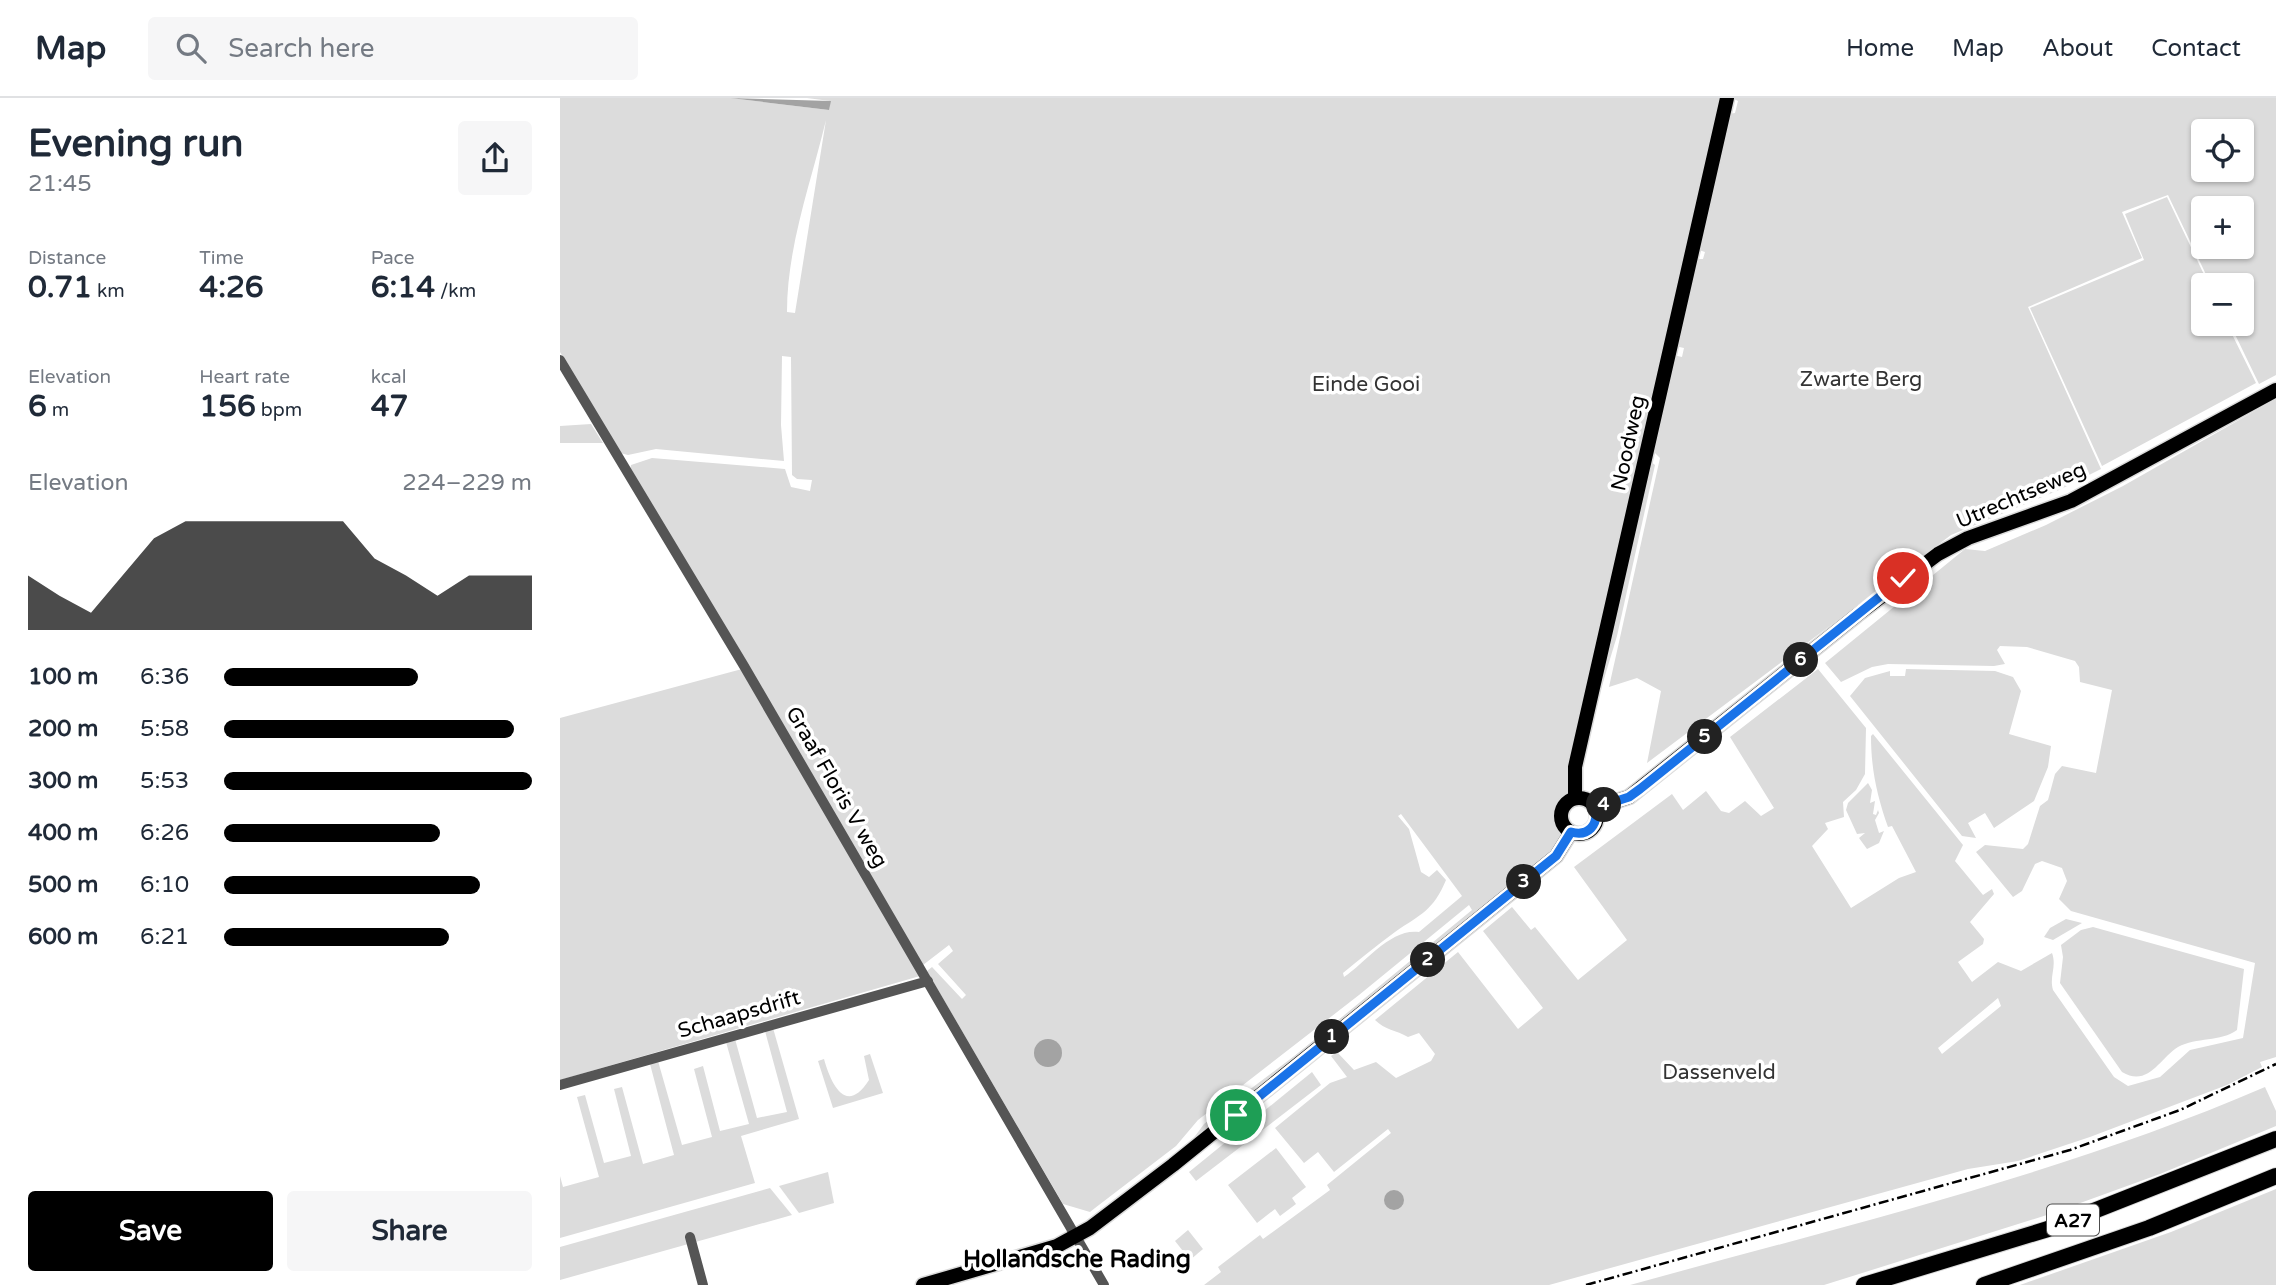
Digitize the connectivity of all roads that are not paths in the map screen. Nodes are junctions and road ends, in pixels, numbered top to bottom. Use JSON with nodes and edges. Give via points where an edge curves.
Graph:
{"nodes":[{"id":1,"x":1727,"y":98,"type":"edge"},
{"id":2,"x":560,"y":360,"type":"edge"},
{"id":3,"x":2276,"y":390,"type":"edge"},
{"id":4,"x":1576,"y":798,"type":"junction"},
{"id":5,"x":1595,"y":808,"type":"junction"},
{"id":6,"x":1571,"y":832,"type":"junction"},
{"id":7,"x":928,"y":981,"type":"junction"},
{"id":8,"x":560,"y":1084,"type":"edge"},
{"id":9,"x":2276,"y":1139,"type":"edge"},
{"id":10,"x":2276,"y":1176,"type":"edge"},
{"id":11,"x":1078,"y":1236,"type":"junction"},
{"id":12,"x":690,"y":1237,"type":"dead end"},
{"id":13,"x":703,"y":1285,"type":"edge"},
{"id":14,"x":923,"y":1285,"type":"edge"},
{"id":15,"x":1104,"y":1285,"type":"edge"},
{"id":16,"x":1864,"y":1285,"type":"edge"},
{"id":17,"x":1984,"y":1285,"type":"edge"}],
"edges":[{"from":1,"to":4,"type":"main road","name":"Noodweg","via":[[1575,767]]},
{"from":2,"to":7,"type":"street","name":"Graaf Floris V weg"},
{"from":3,"to":5,"type":"main road","name":"Utrechtseweg","via":[[2071,500],[1968,538],[1938,554],[1640,789]]},
{"from":4,"to":5,"type":"main road"},
{"from":4,"to":6,"type":"main road","via":[[1560,813]]},
{"from":5,"to":6,"type":"main road","via":[[1592,829]]},
{"from":6,"to":11,"type":"main road","via":[[1556,856],[1173,1165]]},
{"from":7,"to":8,"type":"street","name":"Schaapsdrift"},
{"from":7,"to":11,"type":"street","name":"Graaf Floris V weg","via":[[1047,1191]]},
{"from":9,"to":16,"type":"highway","number":"A27","via":[[2048,1229]]},
{"from":10,"to":17,"type":"highway","number":"A27","via":[[2148,1228]]},
{"from":11,"to":14,"type":"main road"},
{"from":11,"to":15,"type":"street","name":"Graaf Floris V weg"},
{"from":12,"to":13,"type":"street"}]}
